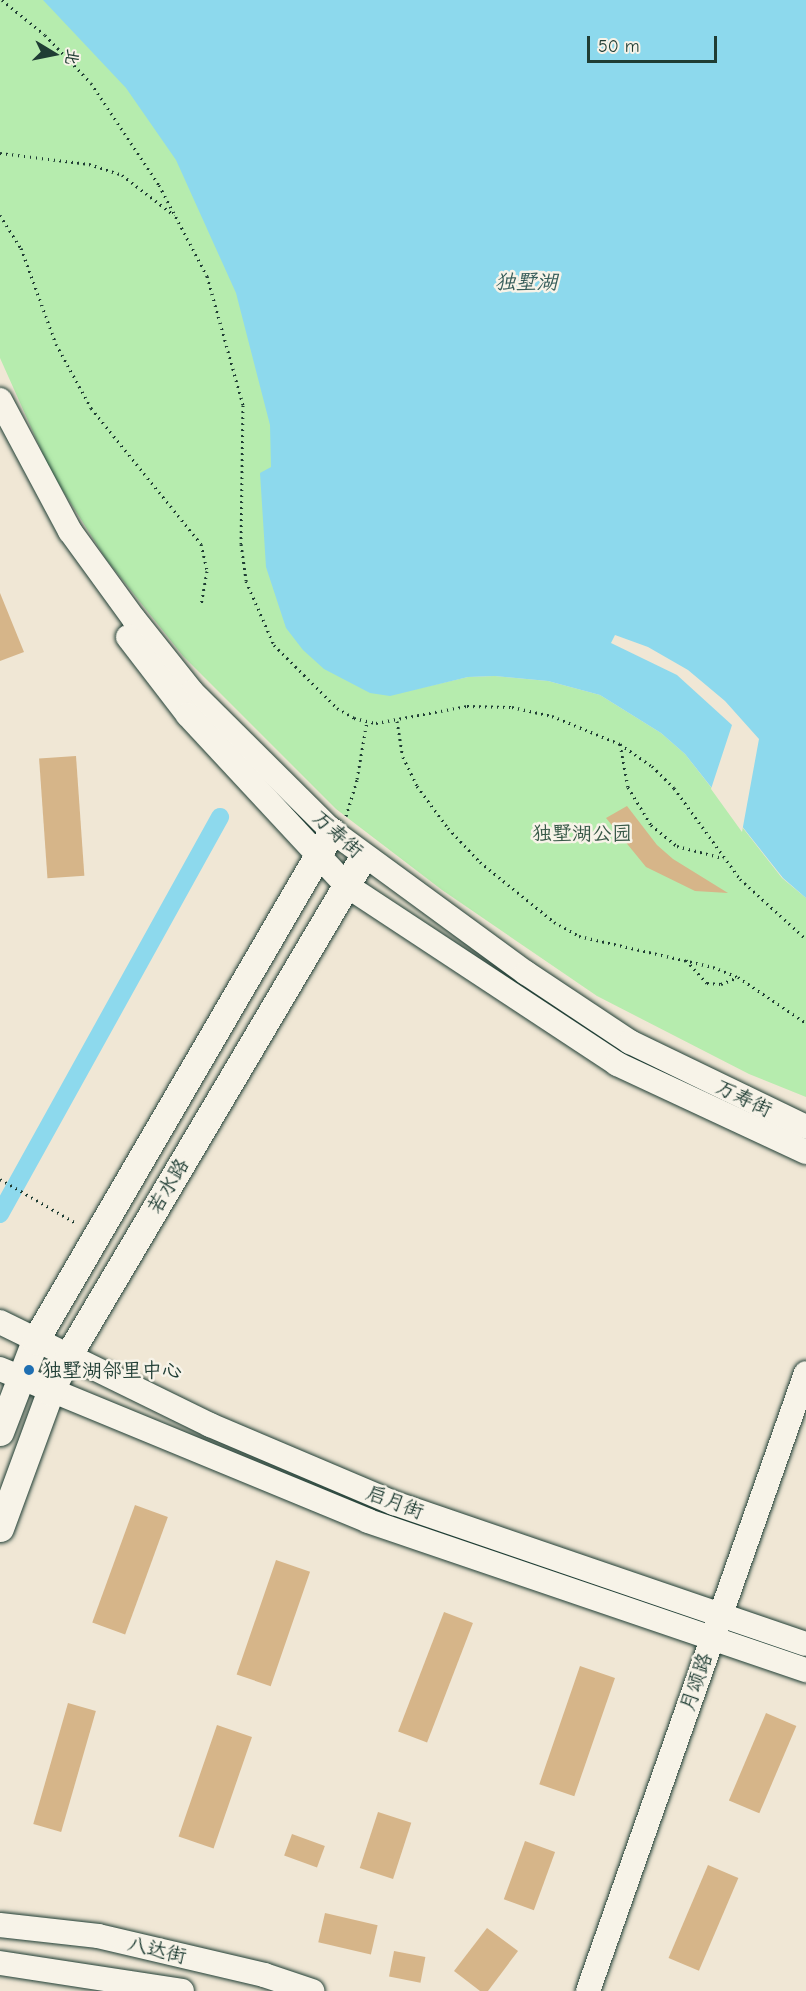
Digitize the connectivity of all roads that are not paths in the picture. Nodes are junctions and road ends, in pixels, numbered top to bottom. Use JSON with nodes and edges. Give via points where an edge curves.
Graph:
{"nodes":[{"id":1,"x":0,"y":400,"type":"edge"},
{"id":2,"x":0,"y":430,"type":"edge"},
{"id":3,"x":228,"y":740,"type":"junction"},
{"id":4,"x":335,"y":833,"type":"junction"},
{"id":5,"x":363,"y":857,"type":"junction"},
{"id":6,"x":318,"y":858,"type":"junction"},
{"id":7,"x":346,"y":885,"type":"junction"},
{"id":8,"x":806,"y":1127,"type":"edge"},
{"id":9,"x":806,"y":1152,"type":"edge"},
{"id":10,"x":0,"y":1322,"type":"edge"},
{"id":11,"x":35,"y":1341,"type":"junction"},
{"id":12,"x":68,"y":1356,"type":"junction"},
{"id":13,"x":806,"y":1373,"type":"edge"},
{"id":14,"x":9,"y":1374,"type":"edge"},
{"id":15,"x":50,"y":1392,"type":"junction"},
{"id":16,"x":0,"y":1432,"type":"edge"},
{"id":17,"x":0,"y":1528,"type":"edge"},
{"id":18,"x":719,"y":1615,"type":"junction"},
{"id":19,"x":712,"y":1638,"type":"junction"},
{"id":20,"x":806,"y":1644,"type":"edge"},
{"id":21,"x":806,"y":1670,"type":"edge"},
{"id":22,"x":0,"y":1925,"type":"edge"},
{"id":23,"x":0,"y":1964,"type":"edge"},
{"id":24,"x":182,"y":1991,"type":"edge"},
{"id":25,"x":312,"y":1991,"type":"edge"},
{"id":26,"x":588,"y":1991,"type":"edge"}],
"edges":[{"from":1,"to":3,"type":"street","name":"万寿街","via":[[70,531]]},
{"from":2,"to":3,"type":"street","name":"万寿街","via":[[63,540],[124,632],[188,715]]},
{"from":3,"to":4,"type":"street","name":"万寿街","via":[[286,786]]},
{"from":3,"to":6,"type":"street","name":"万寿街","via":[[270,807]]},
{"from":4,"to":5,"type":"street","name":"万寿街"},
{"from":4,"to":6,"type":"main road","name":"若水路"},
{"from":5,"to":7,"type":"main road","name":"若水路"},
{"from":5,"to":8,"type":"street","name":"万寿街","via":[[630,1042]]},
{"from":6,"to":7,"type":"street","name":"万寿街"},
{"from":6,"to":11,"type":"main road","name":"若水路"},
{"from":7,"to":9,"type":"street","name":"万寿街","via":[[617,1064]]},
{"from":7,"to":12,"type":"main road","name":"若水路"},
{"from":10,"to":11,"type":"street","name":"启月街"},
{"from":11,"to":12,"type":"street","name":"启月街"},
{"from":11,"to":14,"type":"main road","name":"若水路"},
{"from":12,"to":15,"type":"main road","name":"若水路"},
{"from":12,"to":18,"type":"street","name":"启月街","via":[[210,1425],[394,1503]]},
{"from":13,"to":18,"type":"street","name":"月颂路"},
{"from":14,"to":15,"type":"street","name":"启月街"},
{"from":14,"to":16,"type":"main road","name":"若水路"},
{"from":15,"to":17,"type":"main road","name":"若水路"},
{"from":15,"to":19,"type":"street","name":"启月街","via":[[368,1521]]},
{"from":18,"to":19,"type":"street","name":"月颂路"},
{"from":18,"to":20,"type":"street","name":"启月街"},
{"from":19,"to":21,"type":"street","name":"启月街"},
{"from":19,"to":26,"type":"street","name":"月颂路"},
{"from":22,"to":25,"type":"street","name":"八达街","via":[[98,1936],[264,1975]]},
{"from":23,"to":24,"type":"street","name":"八达街"}]}
